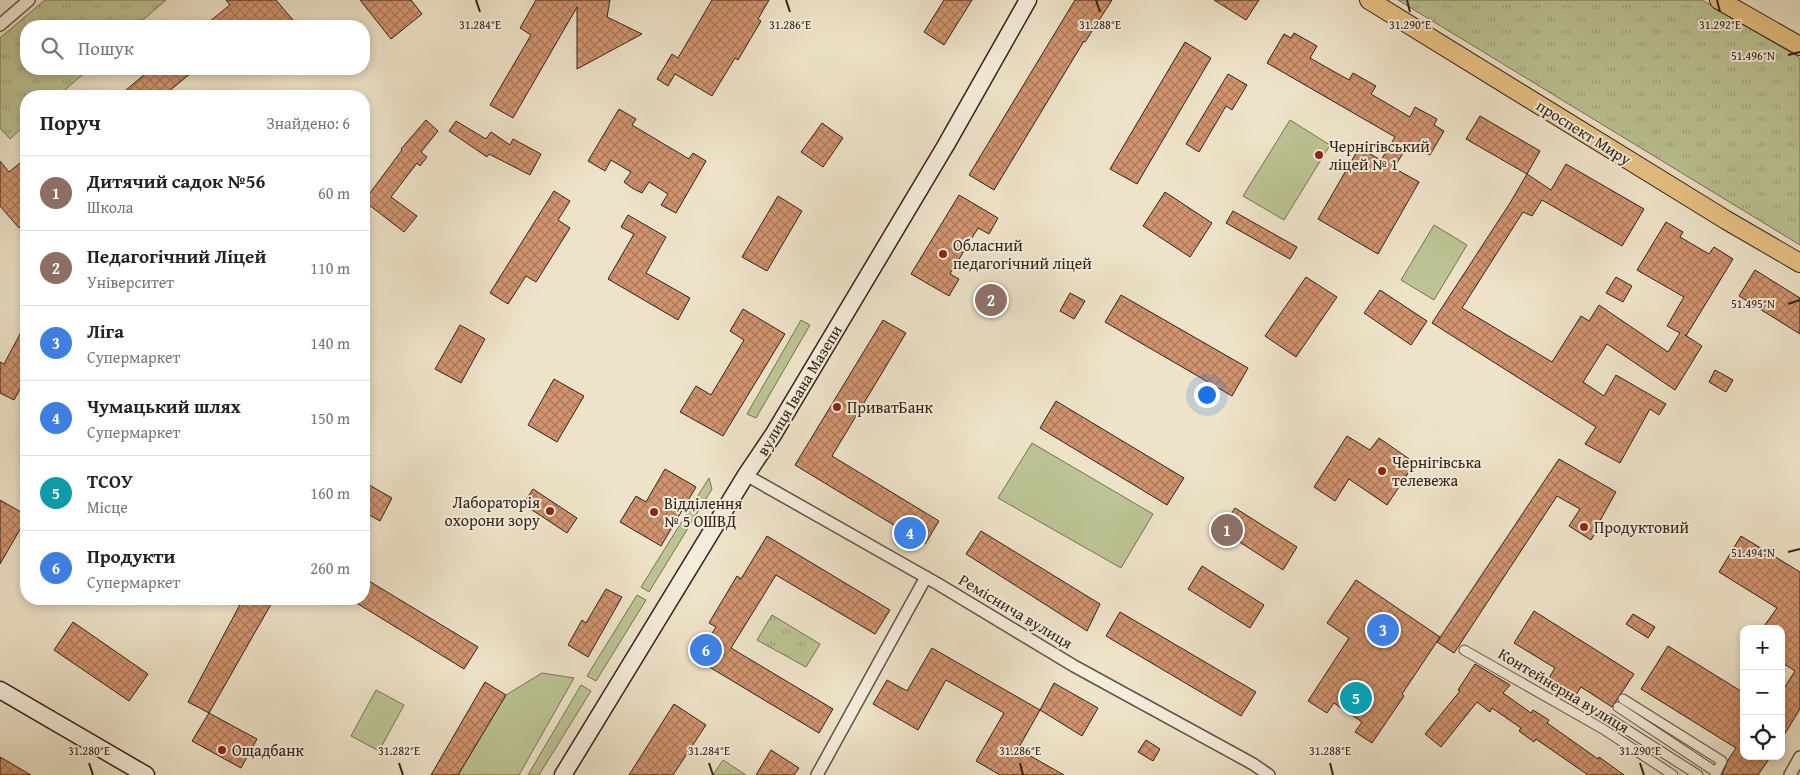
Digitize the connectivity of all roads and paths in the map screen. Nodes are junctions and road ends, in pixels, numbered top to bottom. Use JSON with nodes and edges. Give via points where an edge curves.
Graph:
{"nodes":[{"id":1,"x":29,"y":0,"type":"edge"},
{"id":2,"x":1028,"y":0,"type":"edge"},
{"id":3,"x":1369,"y":0,"type":"edge"},
{"id":4,"x":1719,"y":0,"type":"edge"},
{"id":5,"x":0,"y":25,"type":"edge"},
{"id":6,"x":1800,"y":46,"type":"edge"},
{"id":7,"x":1800,"y":263,"type":"edge"},
{"id":8,"x":746,"y":474,"type":"junction"},
{"id":9,"x":926,"y":577,"type":"junction"},
{"id":10,"x":1464,"y":650,"type":"dead end"},
{"id":11,"x":0,"y":690,"type":"edge"},
{"id":12,"x":1621,"y":703,"type":"dead end"},
{"id":13,"x":1610,"y":718,"type":"dead end"},
{"id":14,"x":1800,"y":757,"type":"edge"},
{"id":15,"x":1716,"y":774,"type":"edge"},
{"id":16,"x":146,"y":775,"type":"edge"},
{"id":17,"x":562,"y":775,"type":"edge"},
{"id":18,"x":817,"y":775,"type":"edge"},
{"id":19,"x":1269,"y":775,"type":"edge"},
{"id":20,"x":1673,"y":775,"type":"edge"},
{"id":21,"x":1698,"y":775,"type":"edge"},
{"id":22,"x":1790,"y":775,"type":"edge"}],
"edges":[{"from":1,"to":5,"type":"street"},
{"from":2,"to":8,"type":"main road","name":"вулиця Івана Мазепи","via":[[773,435]]},
{"from":3,"to":7,"type":"main road","name":"проспект Миру"},
{"from":4,"to":6,"type":"main road"},
{"from":8,"to":9,"type":"street","name":"Реміснича вулиця"},
{"from":8,"to":17,"type":"main road","name":"вулиця Івана Мазепи"},
{"from":9,"to":18,"type":"street"},
{"from":9,"to":19,"type":"street","name":"Реміснича вулиця","via":[[1074,666]]},
{"from":10,"to":20,"type":"street","name":"Контейнерна вулиця","via":[[1603,729]]},
{"from":11,"to":16,"type":"main road"},
{"from":12,"to":15,"type":"street","name":"Контейнерна вулиця","via":[[1722,761]]},
{"from":13,"to":21,"type":"street","name":"Контейнерна вулиця"},
{"from":14,"to":22,"type":"street"}]}
